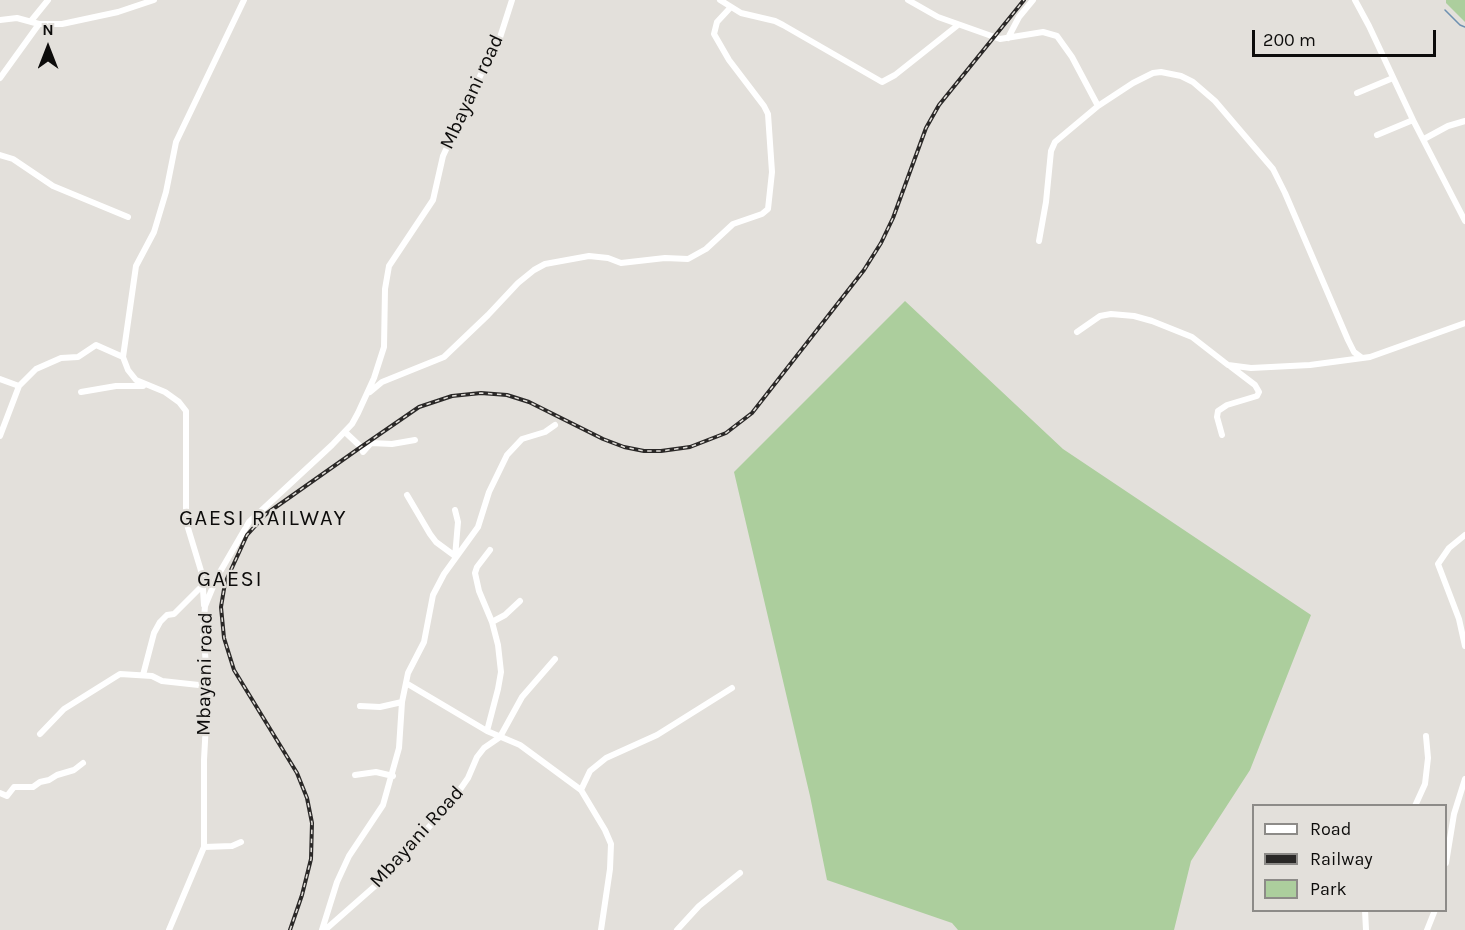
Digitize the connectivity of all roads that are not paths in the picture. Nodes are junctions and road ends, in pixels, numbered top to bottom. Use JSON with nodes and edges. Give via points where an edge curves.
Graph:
{"nodes":[{"id":1,"x":48,"y":0,"type":"edge"},
{"id":2,"x":154,"y":0,"type":"edge"},
{"id":3,"x":244,"y":0,"type":"edge"},
{"id":4,"x":512,"y":0,"type":"edge"},
{"id":5,"x":720,"y":0,"type":"edge"},
{"id":6,"x":908,"y":0,"type":"edge"},
{"id":7,"x":1033,"y":0,"type":"edge"},
{"id":8,"x":1354,"y":0,"type":"edge"},
{"id":9,"x":730,"y":8,"type":"junction"},
{"id":10,"x":0,"y":20,"type":"edge"},
{"id":11,"x":31,"y":21,"type":"junction"},
{"id":12,"x":39,"y":24,"type":"junction"},
{"id":13,"x":958,"y":25,"type":"junction"},
{"id":14,"x":1008,"y":38,"type":"junction"},
{"id":15,"x":0,"y":78,"type":"edge"},
{"id":16,"x":1393,"y":78,"type":"junction"},
{"id":17,"x":1357,"y":93,"type":"dead end"},
{"id":18,"x":1098,"y":106,"type":"junction"},
{"id":19,"x":1413,"y":120,"type":"junction"},
{"id":20,"x":1465,"y":121,"type":"edge"},
{"id":21,"x":1377,"y":135,"type":"dead end"},
{"id":22,"x":1424,"y":139,"type":"junction"},
{"id":23,"x":0,"y":154,"type":"edge"},
{"id":24,"x":128,"y":218,"type":"dead end"},
{"id":25,"x":1465,"y":221,"type":"edge"},
{"id":26,"x":1039,"y":241,"type":"dead end"},
{"id":27,"x":1465,"y":323,"type":"edge"},
{"id":28,"x":1077,"y":332,"type":"dead end"},
{"id":29,"x":123,"y":357,"type":"junction"},
{"id":30,"x":1362,"y":358,"type":"junction"},
{"id":31,"x":1228,"y":364,"type":"junction"},
{"id":32,"x":0,"y":379,"type":"edge"},
{"id":33,"x":19,"y":386,"type":"junction"},
{"id":34,"x":146,"y":386,"type":"junction"},
{"id":35,"x":81,"y":392,"type":"dead end"},
{"id":36,"x":366,"y":395,"type":"junction"},
{"id":37,"x":555,"y":425,"type":"dead end"},
{"id":38,"x":345,"y":432,"type":"junction"},
{"id":39,"x":1222,"y":435,"type":"dead end"},
{"id":40,"x":0,"y":436,"type":"edge"},
{"id":41,"x":415,"y":440,"type":"dead end"},
{"id":42,"x":408,"y":495,"type":"dead end"},
{"id":43,"x":455,"y":510,"type":"dead end"},
{"id":44,"x":1465,"y":535,"type":"edge"},
{"id":45,"x":490,"y":550,"type":"dead end"},
{"id":46,"x":455,"y":558,"type":"junction"},
{"id":47,"x":203,"y":585,"type":"junction"},
{"id":48,"x":520,"y":601,"type":"dead end"},
{"id":49,"x":205,"y":606,"type":"junction"},
{"id":50,"x":492,"y":622,"type":"junction"},
{"id":51,"x":1465,"y":646,"type":"edge"},
{"id":52,"x":555,"y":659,"type":"dead end"},
{"id":53,"x":143,"y":675,"type":"junction"},
{"id":54,"x":406,"y":683,"type":"junction"},
{"id":55,"x":208,"y":686,"type":"junction"},
{"id":56,"x":732,"y":688,"type":"dead end"},
{"id":57,"x":402,"y":702,"type":"junction"},
{"id":58,"x":360,"y":706,"type":"dead end"},
{"id":59,"x":487,"y":731,"type":"junction"},
{"id":60,"x":40,"y":734,"type":"dead end"},
{"id":61,"x":1426,"y":736,"type":"dead end"},
{"id":62,"x":500,"y":737,"type":"junction"},
{"id":63,"x":83,"y":763,"type":"dead end"},
{"id":64,"x":355,"y":775,"type":"dead end"},
{"id":65,"x":393,"y":776,"type":"junction"},
{"id":66,"x":1465,"y":779,"type":"edge"},
{"id":67,"x":581,"y":790,"type":"junction"},
{"id":68,"x":0,"y":793,"type":"edge"},
{"id":69,"x":1417,"y":804,"type":"edge"},
{"id":70,"x":241,"y":842,"type":"dead end"},
{"id":71,"x":204,"y":847,"type":"junction"},
{"id":72,"x":1447,"y":857,"type":"edge"},
{"id":73,"x":740,"y":873,"type":"dead end"},
{"id":74,"x":1365,"y":912,"type":"edge"},
{"id":75,"x":1434,"y":912,"type":"edge"},
{"id":76,"x":169,"y":930,"type":"edge"},
{"id":77,"x":323,"y":930,"type":"edge"},
{"id":78,"x":601,"y":930,"type":"edge"},
{"id":79,"x":677,"y":930,"type":"edge"},
{"id":80,"x":1366,"y":930,"type":"edge"},
{"id":81,"x":1427,"y":930,"type":"edge"}],
"edges":[{"from":1,"to":11,"type":"street"},
{"from":2,"to":12,"type":"street","via":[[80,21]]},
{"from":3,"to":29,"type":"street","via":[[176,142],[154,232],[136,266]]},
{"from":4,"to":36,"type":"street","name":"Mbayani road","via":[[495,50],[443,156],[433,200],[389,266],[384,347]]},
{"from":5,"to":9,"type":"street"},
{"from":6,"to":13,"type":"street"},
{"from":7,"to":14,"type":"street"},
{"from":8,"to":16,"type":"street"},
{"from":9,"to":13,"type":"street","via":[[783,25],[882,82]]},
{"from":9,"to":36,"type":"street","via":[[717,22],[714,34],[768,114],[772,184],[768,208],[733,224],[706,249],[688,259],[621,263],[589,256],[545,264],[518,283],[444,357],[382,382]]},
{"from":10,"to":11,"type":"street"},
{"from":11,"to":12,"type":"street"},
{"from":12,"to":15,"type":"street"},
{"from":13,"to":14,"type":"street"},
{"from":14,"to":18,"type":"street","via":[[1043,33],[1057,36]]},
{"from":16,"to":17,"type":"street"},
{"from":16,"to":19,"type":"street"},
{"from":18,"to":26,"type":"street","via":[[1052,147]]},
{"from":18,"to":30,"type":"street","via":[[1133,83],[1161,72],[1193,82],[1215,100],[1273,170],[1348,340]]},
{"from":19,"to":21,"type":"street"},
{"from":19,"to":22,"type":"street"},
{"from":20,"to":22,"type":"street"},
{"from":22,"to":25,"type":"street"},
{"from":23,"to":24,"type":"street","via":[[53,186]]},
{"from":27,"to":30,"type":"street"},
{"from":28,"to":31,"type":"street","via":[[1100,316],[1134,316],[1192,337]]},
{"from":29,"to":33,"type":"street","via":[[94,345],[78,357],[62,358],[36,369]]},
{"from":29,"to":34,"type":"street","via":[[130,374]]},
{"from":30,"to":31,"type":"street","via":[[1262,368]]},
{"from":31,"to":39,"type":"street","via":[[1259,392],[1218,411]]},
{"from":32,"to":33,"type":"street"},
{"from":33,"to":40,"type":"street"},
{"from":34,"to":35,"type":"street"},
{"from":34,"to":47,"type":"street","via":[[165,392],[186,411],[186,516]]},
{"from":36,"to":38,"type":"street","name":"Mbayani road"},
{"from":37,"to":46,"type":"street","via":[[522,439],[507,455],[478,527]]},
{"from":38,"to":41,"type":"street","via":[[363,452],[371,443]]},
{"from":38,"to":49,"type":"street","name":"Mbayani road","via":[[249,522]]},
{"from":42,"to":46,"type":"street","via":[[436,542]]},
{"from":43,"to":46,"type":"street"},
{"from":44,"to":51,"type":"street","via":[[1438,564]]},
{"from":45,"to":50,"type":"street","via":[[475,573]]},
{"from":46,"to":54,"type":"street","via":[[433,595],[424,642]]},
{"from":47,"to":49,"type":"street"},
{"from":47,"to":53,"type":"street","via":[[174,615],[167,615],[160,622]]},
{"from":48,"to":50,"type":"street"},
{"from":49,"to":55,"type":"street","name":"Mbayani road"},
{"from":50,"to":59,"type":"street","via":[[500,676]]},
{"from":52,"to":62,"type":"street","name":"Mbayani Road","via":[[522,697]]},
{"from":53,"to":55,"type":"street"},
{"from":53,"to":60,"type":"street","via":[[116,676],[64,709]]},
{"from":54,"to":57,"type":"street"},
{"from":54,"to":59,"type":"street"},
{"from":55,"to":71,"type":"street","name":"Mbayani road"},
{"from":56,"to":67,"type":"street","via":[[657,735],[606,758],[590,771]]},
{"from":57,"to":58,"type":"street"},
{"from":57,"to":65,"type":"street"},
{"from":59,"to":62,"type":"street"},
{"from":61,"to":69,"type":"street","via":[[1425,783]]},
{"from":62,"to":67,"type":"street","via":[[534,754]]},
{"from":62,"to":77,"type":"street","name":"Mbayani Road","via":[[484,748],[464,785],[402,860]]},
{"from":63,"to":68,"type":"street","via":[[33,787],[14,787],[7,796]]},
{"from":64,"to":65,"type":"street","via":[[376,772]]},
{"from":65,"to":77,"type":"street","via":[[378,814],[342,871]]},
{"from":66,"to":72,"type":"street"},
{"from":67,"to":78,"type":"street","via":[[611,844]]},
{"from":70,"to":71,"type":"street"},
{"from":71,"to":76,"type":"street","name":"Mbayani road"},
{"from":73,"to":79,"type":"street","via":[[699,906]]},
{"from":74,"to":80,"type":"street"},
{"from":75,"to":81,"type":"street"}]}
